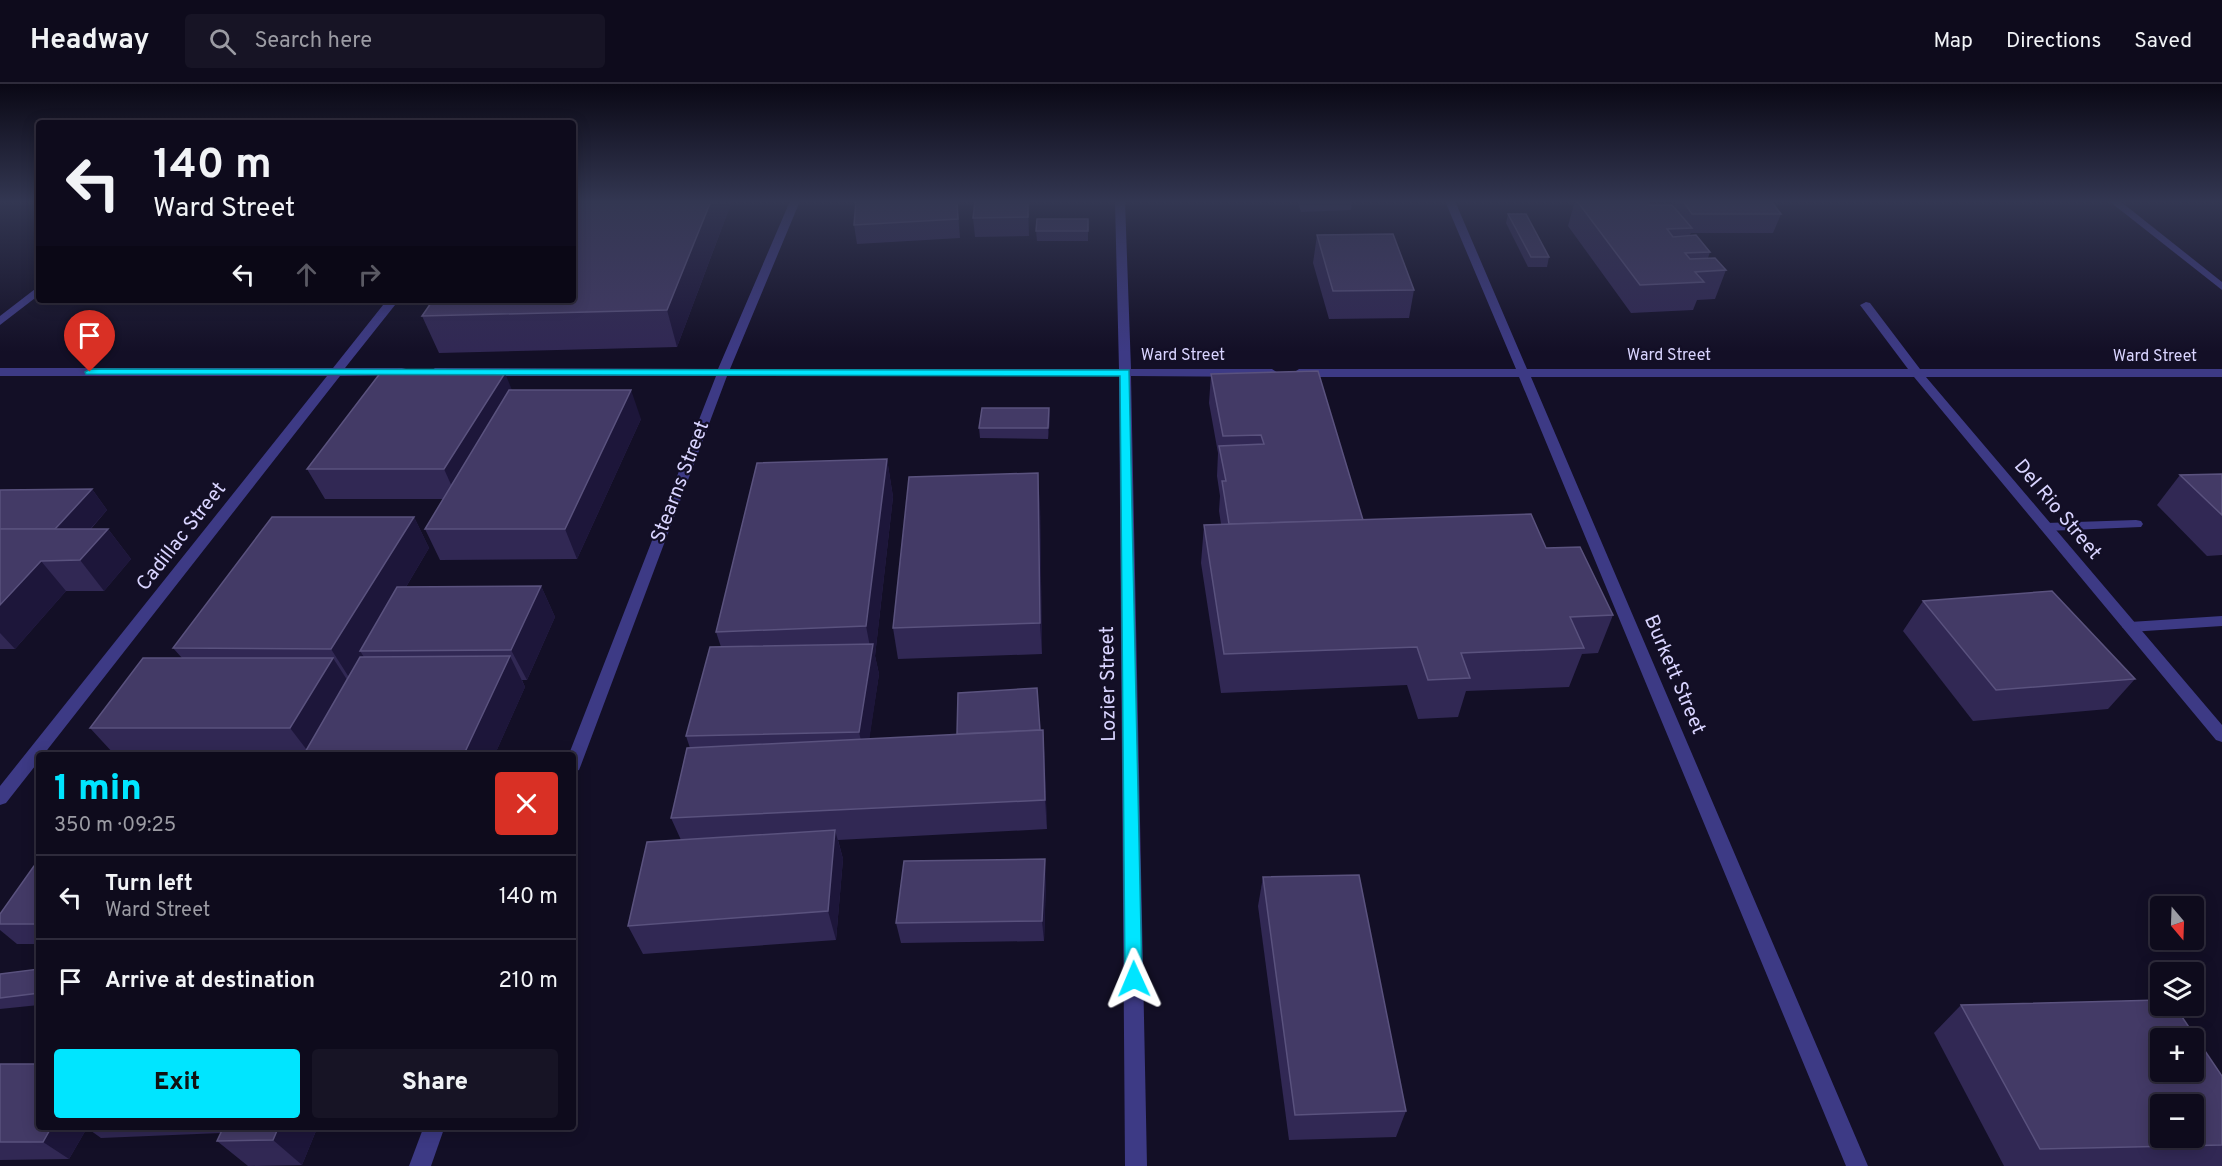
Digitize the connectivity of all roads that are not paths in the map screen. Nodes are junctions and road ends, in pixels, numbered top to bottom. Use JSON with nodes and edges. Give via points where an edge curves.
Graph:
{"nodes":[{"id":1,"x":774,"y":251,"type":"edge"},
{"id":2,"x":1121,"y":251,"type":"edge"},
{"id":3,"x":1471,"y":251,"type":"edge"},
{"id":4,"x":2177,"y":251,"type":"edge"},
{"id":5,"x":2222,"y":287,"type":"edge"},
{"id":6,"x":36,"y":292,"type":"edge"},
{"id":7,"x":391,"y":303,"type":"edge"},
{"id":8,"x":1866,"y":305,"type":"dead end"},
{"id":9,"x":0,"y":322,"type":"edge"},
{"id":10,"x":0,"y":372,"type":"edge"},
{"id":11,"x":338,"y":372,"type":"junction"},
{"id":12,"x":723,"y":372,"type":"junction"},
{"id":13,"x":1125,"y":372,"type":"junction"},
{"id":14,"x":1523,"y":373,"type":"junction"},
{"id":15,"x":1917,"y":373,"type":"junction"},
{"id":16,"x":2222,"y":373,"type":"edge"},
{"id":17,"x":2136,"y":524,"type":"dead end"},
{"id":18,"x":2046,"y":527,"type":"junction"},
{"id":19,"x":2222,"y":621,"type":"edge"},
{"id":20,"x":2130,"y":627,"type":"junction"},
{"id":21,"x":2222,"y":736,"type":"edge"},
{"id":22,"x":36,"y":752,"type":"edge"},
{"id":23,"x":36,"y":753,"type":"edge"},
{"id":24,"x":576,"y":757,"type":"edge"},
{"id":25,"x":0,"y":798,"type":"edge"},
{"id":26,"x":434,"y":1130,"type":"edge"},
{"id":27,"x":420,"y":1166,"type":"edge"},
{"id":28,"x":1136,"y":1166,"type":"edge"},
{"id":29,"x":1857,"y":1166,"type":"edge"}],
"edges":[{"from":1,"to":12,"type":"street","name":"Stearns Street"},
{"from":2,"to":13,"type":"street","name":"Lozier Street"},
{"from":3,"to":14,"type":"street","name":"Burkett Street"},
{"from":4,"to":5,"type":"street"},
{"from":6,"to":9,"type":"street"},
{"from":7,"to":11,"type":"street","name":"Cadillac Street"},
{"from":8,"to":15,"type":"street","name":"Del Rio Street"},
{"from":10,"to":11,"type":"street","name":"Ward Street"},
{"from":11,"to":12,"type":"street","name":"Ward Street"},
{"from":11,"to":22,"type":"street","name":"Cadillac Street"},
{"from":12,"to":13,"type":"street","name":"Ward Street"},
{"from":12,"to":24,"type":"street","name":"Stearns Street"},
{"from":13,"to":14,"type":"street","name":"Ward Street"},
{"from":13,"to":28,"type":"street","name":"Lozier Street"},
{"from":14,"to":15,"type":"street","name":"Ward Street"},
{"from":14,"to":29,"type":"street","name":"Burkett Street"},
{"from":15,"to":16,"type":"street","name":"Ward Street"},
{"from":15,"to":18,"type":"street","name":"Del Rio Street"},
{"from":17,"to":18,"type":"street"},
{"from":18,"to":20,"type":"street","name":"Del Rio Street"},
{"from":19,"to":20,"type":"street"},
{"from":20,"to":21,"type":"street","name":"Del Rio Street"},
{"from":23,"to":25,"type":"street","name":"Cadillac Street"},
{"from":26,"to":27,"type":"street"}]}
